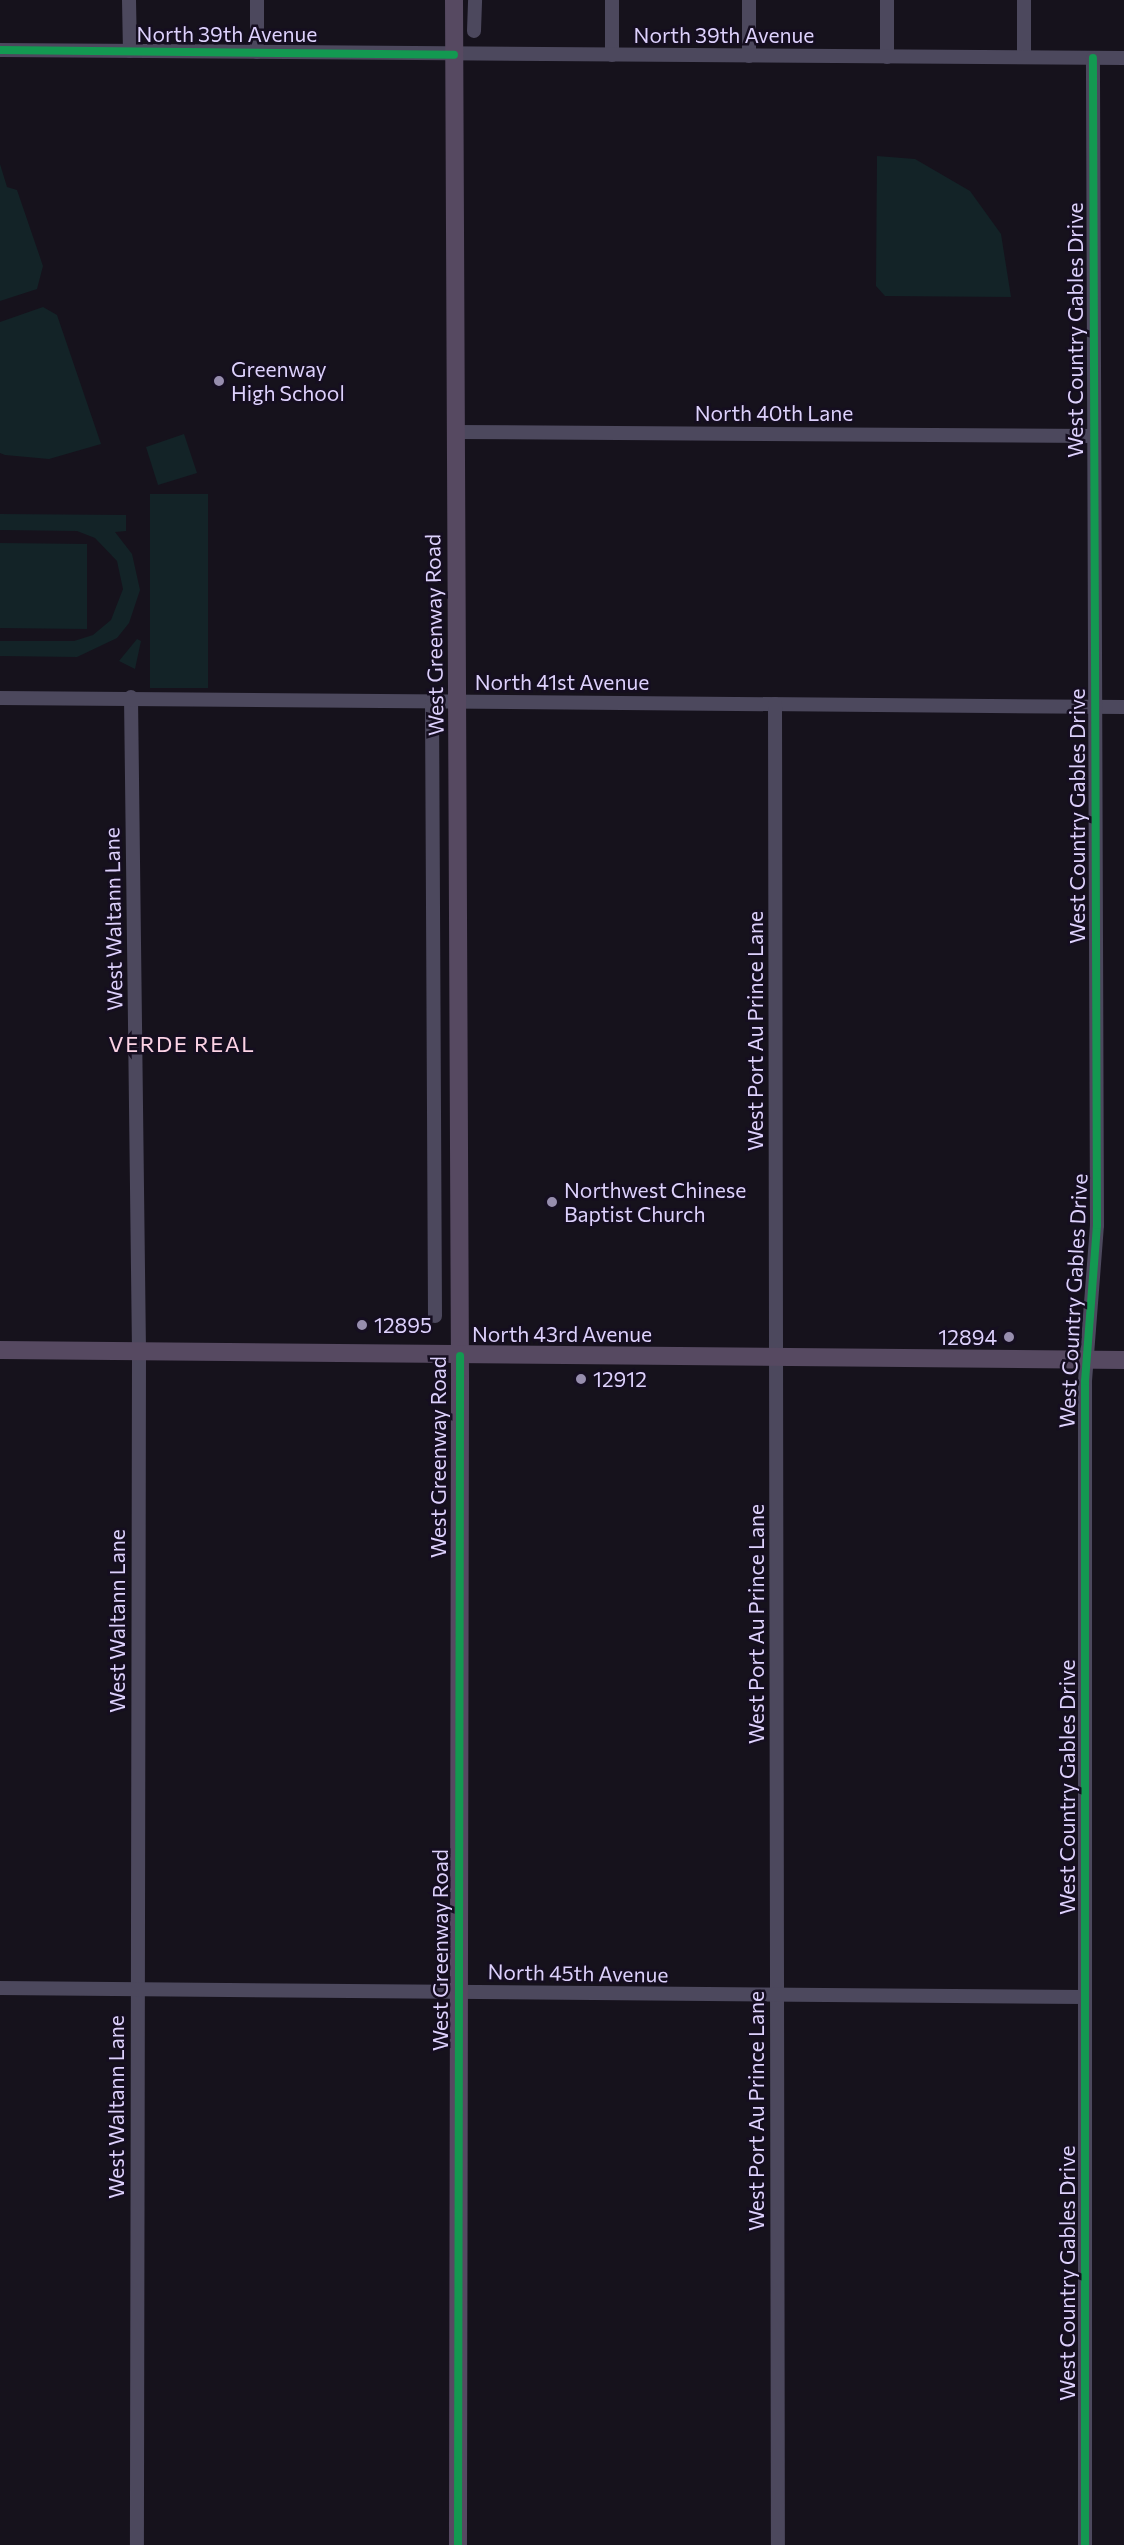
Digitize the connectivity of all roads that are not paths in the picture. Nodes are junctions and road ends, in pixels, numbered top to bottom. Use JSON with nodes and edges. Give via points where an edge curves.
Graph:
{"nodes":[{"id":1,"x":129,"y":0,"type":"edge"},
{"id":2,"x":257,"y":0,"type":"edge"},
{"id":3,"x":454,"y":0,"type":"edge"},
{"id":4,"x":475,"y":0,"type":"edge"},
{"id":5,"x":612,"y":0,"type":"edge"},
{"id":6,"x":749,"y":0,"type":"edge"},
{"id":7,"x":886,"y":0,"type":"edge"},
{"id":8,"x":1024,"y":0,"type":"edge"},
{"id":9,"x":474,"y":31,"type":"dead end"},
{"id":10,"x":0,"y":50,"type":"edge"},
{"id":11,"x":130,"y":51,"type":"junction"},
{"id":12,"x":258,"y":52,"type":"junction"},
{"id":13,"x":454,"y":55,"type":"junction"},
{"id":14,"x":612,"y":55,"type":"junction"},
{"id":15,"x":749,"y":57,"type":"junction"},
{"id":16,"x":887,"y":57,"type":"junction"},
{"id":17,"x":1024,"y":57,"type":"junction"},
{"id":18,"x":1093,"y":58,"type":"junction"},
{"id":19,"x":1124,"y":58,"type":"edge"},
{"id":20,"x":454,"y":432,"type":"junction"},
{"id":21,"x":1094,"y":436,"type":"junction"},
{"id":22,"x":132,"y":697,"type":"junction"},
{"id":23,"x":0,"y":698,"type":"edge"},
{"id":24,"x":432,"y":702,"type":"junction"},
{"id":25,"x":458,"y":702,"type":"junction"},
{"id":26,"x":775,"y":704,"type":"junction"},
{"id":27,"x":1095,"y":706,"type":"junction"},
{"id":28,"x":1124,"y":707,"type":"edge"},
{"id":29,"x":435,"y":1269,"type":"junction"},
{"id":30,"x":460,"y":1269,"type":"junction"},
{"id":31,"x":435,"y":1316,"type":"dead end"},
{"id":32,"x":0,"y":1350,"type":"edge"},
{"id":33,"x":139,"y":1352,"type":"junction"},
{"id":34,"x":460,"y":1356,"type":"junction"},
{"id":35,"x":777,"y":1358,"type":"junction"},
{"id":36,"x":1087,"y":1359,"type":"junction"},
{"id":37,"x":1124,"y":1360,"type":"edge"},
{"id":38,"x":0,"y":1988,"type":"edge"},
{"id":39,"x":138,"y":1992,"type":"junction"},
{"id":40,"x":458,"y":1992,"type":"junction"},
{"id":41,"x":776,"y":1995,"type":"junction"},
{"id":42,"x":1084,"y":1997,"type":"junction"},
{"id":43,"x":137,"y":2545,"type":"edge"},
{"id":44,"x":458,"y":2545,"type":"edge"},
{"id":45,"x":778,"y":2545,"type":"edge"},
{"id":46,"x":1085,"y":2545,"type":"edge"}],
"edges":[{"from":1,"to":11,"type":"street"},
{"from":2,"to":12,"type":"street"},
{"from":3,"to":13,"type":"main road","name":"West Greenway Road"},
{"from":4,"to":9,"type":"street"},
{"from":5,"to":14,"type":"street"},
{"from":6,"to":15,"type":"street"},
{"from":7,"to":16,"type":"street"},
{"from":8,"to":17,"type":"street"},
{"from":10,"to":11,"type":"street","name":"North 39th Avenue"},
{"from":11,"to":12,"type":"street","name":"North 39th Avenue"},
{"from":12,"to":13,"type":"street","name":"North 39th Avenue"},
{"from":13,"to":14,"type":"street","name":"North 39th Avenue"},
{"from":13,"to":20,"type":"main road","name":"West Greenway Road"},
{"from":14,"to":15,"type":"street","name":"North 39th Avenue"},
{"from":15,"to":16,"type":"street","name":"North 39th Avenue"},
{"from":16,"to":17,"type":"street","name":"North 39th Avenue"},
{"from":17,"to":18,"type":"street","name":"North 39th Avenue"},
{"from":18,"to":19,"type":"street","name":"North 39th Avenue"},
{"from":18,"to":21,"type":"street","name":"West Country Gables Drive"},
{"from":20,"to":21,"type":"street","name":"North 40th Lane"},
{"from":20,"to":25,"type":"main road","name":"West Greenway Road"},
{"from":21,"to":27,"type":"street","name":"West Country Gables Drive"},
{"from":22,"to":23,"type":"street","name":"North 41st Avenue"},
{"from":22,"to":24,"type":"street","name":"North 41st Avenue"},
{"from":22,"to":33,"type":"street","name":"West Waltann Lane"},
{"from":24,"to":25,"type":"street","name":"North 41st Avenue"},
{"from":24,"to":29,"type":"street","name":"West Greenway Road"},
{"from":25,"to":26,"type":"street","name":"North 41st Avenue"},
{"from":25,"to":30,"type":"main road","name":"West Greenway Road"},
{"from":26,"to":27,"type":"street","name":"North 41st Avenue"},
{"from":26,"to":35,"type":"street","name":"West Port Au Prince Lane"},
{"from":27,"to":28,"type":"street","name":"North 41st Avenue"},
{"from":27,"to":36,"type":"street","name":"West Country Gables Drive","via":[[1097,1226]]},
{"from":29,"to":30,"type":"street"},
{"from":29,"to":31,"type":"street","name":"West Greenway Road"},
{"from":30,"to":34,"type":"main road","name":"West Greenway Road"},
{"from":32,"to":33,"type":"main road","name":"North 43rd Avenue"},
{"from":33,"to":34,"type":"main road","name":"North 43rd Avenue"},
{"from":33,"to":39,"type":"street","name":"West Waltann Lane"},
{"from":34,"to":35,"type":"main road","name":"North 43rd Avenue"},
{"from":34,"to":40,"type":"main road","name":"West Greenway Road"},
{"from":35,"to":36,"type":"main road","name":"North 43rd Avenue"},
{"from":35,"to":41,"type":"street","name":"West Port Au Prince Lane"},
{"from":36,"to":37,"type":"main road","name":"North 43rd Avenue"},
{"from":36,"to":42,"type":"street","name":"West Country Gables Drive"},
{"from":38,"to":39,"type":"street","name":"North 45th Avenue"},
{"from":39,"to":40,"type":"street","name":"North 45th Avenue"},
{"from":39,"to":43,"type":"street","name":"West Waltann Lane"},
{"from":40,"to":41,"type":"street","name":"North 45th Avenue"},
{"from":40,"to":44,"type":"main road","name":"West Greenway Road"},
{"from":41,"to":42,"type":"street","name":"North 45th Avenue"},
{"from":41,"to":45,"type":"street","name":"West Port Au Prince Lane"},
{"from":42,"to":46,"type":"street","name":"West Country Gables Drive"}]}
